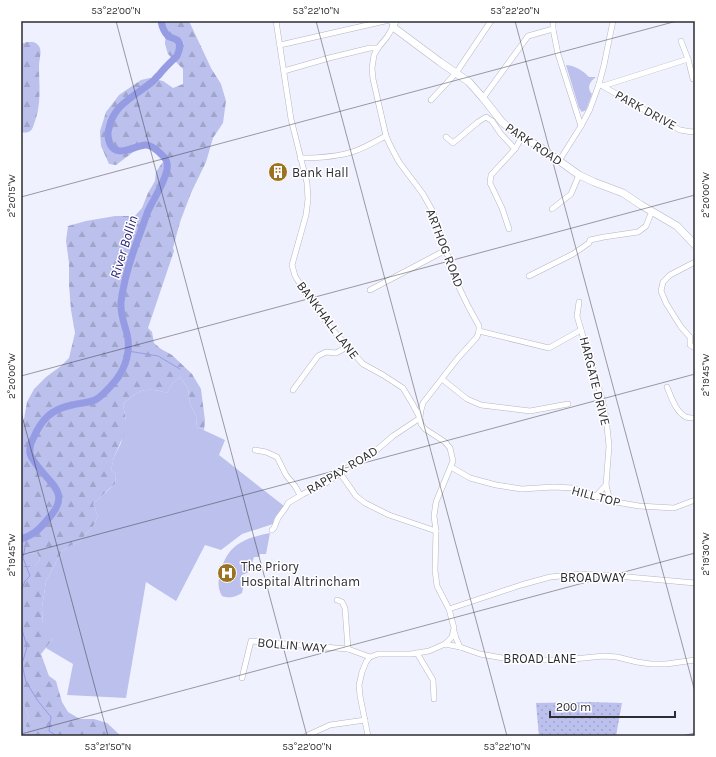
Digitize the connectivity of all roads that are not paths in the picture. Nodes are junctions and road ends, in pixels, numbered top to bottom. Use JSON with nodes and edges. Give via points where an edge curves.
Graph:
{"nodes":[{"id":1,"x":276,"y":21,"type":"edge"},
{"id":2,"x":491,"y":21,"type":"edge"},
{"id":3,"x":553,"y":21,"type":"edge"},
{"id":4,"x":613,"y":21,"type":"edge"},
{"id":5,"x":394,"y":24,"type":"edge"},
{"id":6,"x":552,"y":29,"type":"junction"},
{"id":7,"x":681,"y":41,"type":"dead end"},
{"id":8,"x":280,"y":45,"type":"junction"},
{"id":9,"x":378,"y":48,"type":"junction"},
{"id":10,"x":688,"y":59,"type":"junction"},
{"id":11,"x":284,"y":70,"type":"junction"},
{"id":12,"x":456,"y":73,"type":"junction"},
{"id":13,"x":693,"y":79,"type":"dead end"},
{"id":14,"x":601,"y":85,"type":"junction"},
{"id":15,"x":483,"y":98,"type":"junction"},
{"id":16,"x":431,"y":100,"type":"dead end"},
{"id":17,"x":581,"y":126,"type":"junction"},
{"id":18,"x":695,"y":131,"type":"edge"},
{"id":19,"x":386,"y":136,"type":"junction"},
{"id":20,"x":446,"y":137,"type":"dead end"},
{"id":21,"x":522,"y":138,"type":"junction"},
{"id":22,"x":515,"y":149,"type":"junction"},
{"id":23,"x":300,"y":158,"type":"junction"},
{"id":24,"x":559,"y":161,"type":"junction"},
{"id":25,"x":579,"y":175,"type":"junction"},
{"id":26,"x":552,"y":209,"type":"dead end"},
{"id":27,"x":652,"y":211,"type":"junction"},
{"id":28,"x":509,"y":229,"type":"dead end"},
{"id":29,"x":695,"y":245,"type":"edge"},
{"id":30,"x":446,"y":250,"type":"junction"},
{"id":31,"x":695,"y":262,"type":"edge"},
{"id":32,"x":529,"y":276,"type":"dead end"},
{"id":33,"x":370,"y":290,"type":"dead end"},
{"id":34,"x":579,"y":302,"type":"dead end"},
{"id":35,"x":581,"y":330,"type":"junction"},
{"id":36,"x":479,"y":331,"type":"junction"},
{"id":37,"x":692,"y":335,"type":"edge"},
{"id":38,"x":347,"y":348,"type":"junction"},
{"id":39,"x":695,"y":348,"type":"edge"},
{"id":40,"x":442,"y":379,"type":"junction"},
{"id":41,"x":667,"y":386,"type":"dead end"},
{"id":42,"x":293,"y":390,"type":"dead end"},
{"id":43,"x":568,"y":404,"type":"dead end"},
{"id":44,"x":420,"y":418,"type":"junction"},
{"id":45,"x":695,"y":418,"type":"edge"},
{"id":46,"x":255,"y":450,"type":"dead end"},
{"id":47,"x":451,"y":467,"type":"junction"},
{"id":48,"x":340,"y":473,"type":"junction"},
{"id":49,"x":606,"y":485,"type":"junction"},
{"id":50,"x":300,"y":495,"type":"junction"},
{"id":51,"x":596,"y":496,"type":"junction"},
{"id":52,"x":695,"y":500,"type":"edge"},
{"id":53,"x":610,"y":502,"type":"junction"},
{"id":54,"x":272,"y":530,"type":"dead end"},
{"id":55,"x":436,"y":531,"type":"junction"},
{"id":56,"x":695,"y":583,"type":"edge"},
{"id":57,"x":336,"y":600,"type":"dead end"},
{"id":58,"x":448,"y":609,"type":"junction"},
{"id":59,"x":454,"y":628,"type":"junction"},
{"id":60,"x":445,"y":644,"type":"junction"},
{"id":61,"x":460,"y":647,"type":"junction"},
{"id":62,"x":348,"y":649,"type":"junction"},
{"id":63,"x":417,"y":653,"type":"junction"},
{"id":64,"x":370,"y":657,"type":"junction"},
{"id":65,"x":695,"y":660,"type":"edge"},
{"id":66,"x":242,"y":678,"type":"dead end"},
{"id":67,"x":434,"y":699,"type":"dead end"},
{"id":68,"x":365,"y":720,"type":"junction"},
{"id":69,"x":306,"y":736,"type":"edge"},
{"id":70,"x":368,"y":736,"type":"edge"}],
"edges":[{"from":1,"to":8,"type":"street","name":"BANKHALL LANE"},
{"from":2,"to":12,"type":"street"},
{"from":3,"to":6,"type":"street"},
{"from":4,"to":14,"type":"street"},
{"from":5,"to":8,"type":"street","via":[[385,21]]},
{"from":5,"to":9,"type":"street","name":"ARTHOG ROAD"},
{"from":5,"to":12,"type":"main road","name":"PARK ROAD"},
{"from":6,"to":15,"type":"street","via":[[528,36]]},
{"from":6,"to":17,"type":"street"},
{"from":7,"to":10,"type":"street"},
{"from":8,"to":11,"type":"street","name":"BANKHALL LANE"},
{"from":9,"to":11,"type":"street"},
{"from":9,"to":19,"type":"street","name":"ARTHOG ROAD","via":[[372,62],[372,73]]},
{"from":10,"to":13,"type":"street"},
{"from":10,"to":14,"type":"street"},
{"from":11,"to":23,"type":"street","name":"BANKHALL LANE"},
{"from":12,"to":15,"type":"main road","name":"PARK ROAD","via":[[469,82]]},
{"from":12,"to":16,"type":"street"},
{"from":14,"to":17,"type":"street"},
{"from":14,"to":18,"type":"street","name":"PARK DRIVE","via":[[680,130]]},
{"from":15,"to":21,"type":"main road","name":"PARK ROAD","via":[[502,122]]},
{"from":17,"to":24,"type":"street"},
{"from":19,"to":23,"type":"street","via":[[356,151],[333,156]]},
{"from":19,"to":30,"type":"street","name":"ARTHOG ROAD","via":[[399,162],[428,203]]},
{"from":20,"to":22,"type":"street","via":[[453,144],[486,117]]},
{"from":21,"to":22,"type":"street"},
{"from":21,"to":24,"type":"main road","name":"PARK ROAD"},
{"from":22,"to":28,"type":"street","via":[[491,175],[490,183]]},
{"from":23,"to":38,"type":"street","name":"BANKHALL LANE","via":[[307,183],[308,199],[292,265],[295,276]]},
{"from":24,"to":25,"type":"main road","name":"PARK ROAD"},
{"from":25,"to":26,"type":"street","via":[[571,194]]},
{"from":25,"to":27,"type":"main road","name":"PARK ROAD","via":[[623,193]]},
{"from":27,"to":29,"type":"main road","name":"PARK ROAD","via":[[677,226]]},
{"from":27,"to":32,"type":"street","via":[[646,226],[638,232],[590,240],[573,254]]},
{"from":30,"to":33,"type":"street"},
{"from":30,"to":36,"type":"street","name":"ARTHOG ROAD","via":[[457,283],[479,326]]},
{"from":31,"to":37,"type":"street","via":[[670,275],[663,282],[662,291],[666,303],[681,327]]},
{"from":34,"to":35,"type":"street","name":"HARGATE DRIVE","via":[[577,316]]},
{"from":35,"to":36,"type":"street","via":[[549,348]]},
{"from":35,"to":49,"type":"street","name":"HARGATE DRIVE","via":[[606,417],[609,446]]},
{"from":36,"to":40,"type":"street","via":[[477,337]]},
{"from":37,"to":39,"type":"street","via":[[690,345]]},
{"from":38,"to":42,"type":"street","via":[[318,356]]},
{"from":38,"to":44,"type":"street","name":"BANKHALL LANE","via":[[362,364],[403,388]]},
{"from":40,"to":43,"type":"street","via":[[467,399],[481,405],[530,411]]},
{"from":40,"to":44,"type":"street","via":[[423,403]]},
{"from":41,"to":45,"type":"street","via":[[679,412]]},
{"from":44,"to":47,"type":"street","name":"BANKHALL LANE","via":[[425,429],[450,448],[453,461]]},
{"from":44,"to":48,"type":"street","name":"RAPPAX ROAD","via":[[372,454]]},
{"from":46,"to":50,"type":"street","via":[[277,457]]},
{"from":47,"to":51,"type":"street","name":"HILL TOP","via":[[470,478],[496,485],[522,489],[573,488]]},
{"from":47,"to":55,"type":"street","name":"BANKHALL LANE","via":[[436,502]]},
{"from":48,"to":50,"type":"street","name":"RAPPAX ROAD","via":[[326,483]]},
{"from":48,"to":55,"type":"street","via":[[356,496],[365,503],[389,515]]},
{"from":49,"to":51,"type":"street"},
{"from":49,"to":53,"type":"street","name":"HARGATE DRIVE"},
{"from":50,"to":54,"type":"street","name":"RAPPAX ROAD","via":[[288,503]]},
{"from":51,"to":53,"type":"street","name":"HILL TOP"},
{"from":52,"to":53,"type":"street","name":"HILL TOP","via":[[674,508]]},
{"from":55,"to":58,"type":"street","name":"BANKHALL LANE","via":[[437,586]]},
{"from":56,"to":58,"type":"street","name":"BROADWAY","via":[[582,574],[550,577],[521,584]]},
{"from":57,"to":62,"type":"street","via":[[344,604],[346,612]]},
{"from":58,"to":59,"type":"street","name":"BANKHALL LANE"},
{"from":59,"to":60,"type":"street","via":[[452,637]]},
{"from":59,"to":61,"type":"street","name":"BANKHALL LANE"},
{"from":60,"to":61,"type":"street","name":"BROAD LANE"},
{"from":60,"to":63,"type":"street"},
{"from":61,"to":65,"type":"street","name":"BROAD LANE","via":[[480,654],[514,660],[563,660],[604,656],[666,664]]},
{"from":62,"to":64,"type":"street","name":"BOLLIN WAY"},
{"from":62,"to":66,"type":"street","name":"BOLLIN WAY","via":[[251,641]]},
{"from":63,"to":64,"type":"street","via":[[378,654]]},
{"from":63,"to":67,"type":"street","via":[[433,680]]},
{"from":64,"to":68,"type":"street","via":[[359,685]]},
{"from":68,"to":69,"type":"street","via":[[330,725]]},
{"from":68,"to":70,"type":"street"}]}
